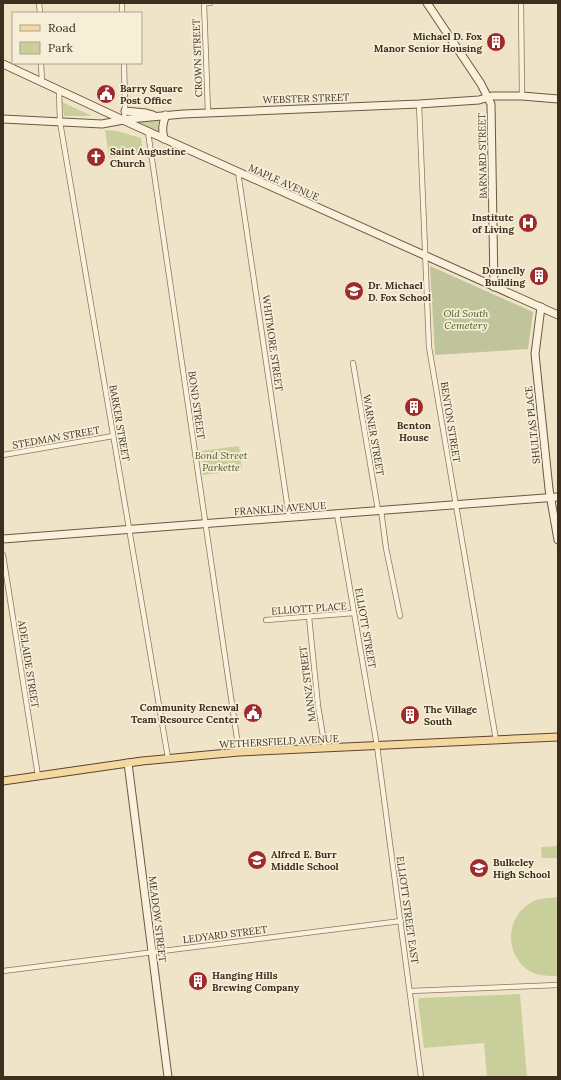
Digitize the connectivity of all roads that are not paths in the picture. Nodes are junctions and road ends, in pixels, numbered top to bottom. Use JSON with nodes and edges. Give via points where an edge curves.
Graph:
{"nodes":[{"id":1,"x":204,"y":3,"type":"edge"},
{"id":2,"x":210,"y":3,"type":"edge"},
{"id":3,"x":427,"y":3,"type":"edge"},
{"id":4,"x":521,"y":3,"type":"edge"},
{"id":5,"x":3,"y":64,"type":"edge"},
{"id":6,"x":42,"y":64,"type":"edge"},
{"id":7,"x":124,"y":64,"type":"edge"},
{"id":8,"x":42,"y":82,"type":"junction"},
{"id":9,"x":59,"y":91,"type":"junction"},
{"id":10,"x":522,"y":96,"type":"junction"},
{"id":11,"x":488,"y":97,"type":"junction"},
{"id":12,"x":558,"y":99,"type":"edge"},
{"id":13,"x":419,"y":104,"type":"junction"},
{"id":14,"x":125,"y":111,"type":"junction"},
{"id":15,"x":208,"y":112,"type":"junction"},
{"id":16,"x":166,"y":115,"type":"junction"},
{"id":17,"x":154,"y":117,"type":"junction"},
{"id":18,"x":3,"y":120,"type":"edge"},
{"id":19,"x":124,"y":120,"type":"junction"},
{"id":20,"x":60,"y":122,"type":"junction"},
{"id":21,"x":148,"y":132,"type":"junction"},
{"id":22,"x":164,"y":139,"type":"junction"},
{"id":23,"x":238,"y":172,"type":"junction"},
{"id":24,"x":425,"y":256,"type":"junction"},
{"id":25,"x":494,"y":287,"type":"junction"},
{"id":26,"x":541,"y":307,"type":"junction"},
{"id":27,"x":558,"y":315,"type":"edge"},
{"id":28,"x":353,"y":363,"type":"dead end"},
{"id":29,"x":113,"y":436,"type":"junction"},
{"id":30,"x":3,"y":455,"type":"edge"},
{"id":31,"x":554,"y":497,"type":"edge"},
{"id":32,"x":456,"y":504,"type":"junction"},
{"id":33,"x":379,"y":510,"type":"junction"},
{"id":34,"x":337,"y":514,"type":"junction"},
{"id":35,"x":289,"y":517,"type":"junction"},
{"id":36,"x":206,"y":524,"type":"junction"},
{"id":37,"x":129,"y":530,"type":"junction"},
{"id":38,"x":3,"y":539,"type":"edge"},
{"id":39,"x":558,"y":540,"type":"edge"},
{"id":40,"x":3,"y":555,"type":"edge"},
{"id":41,"x":354,"y":613,"type":"junction"},
{"id":42,"x":400,"y":616,"type":"dead end"},
{"id":43,"x":309,"y":617,"type":"junction"},
{"id":44,"x":266,"y":620,"type":"dead end"},
{"id":45,"x":558,"y":737,"type":"edge"},
{"id":46,"x":496,"y":740,"type":"junction"},
{"id":47,"x":377,"y":746,"type":"junction"},
{"id":48,"x":325,"y":748,"type":"junction"},
{"id":49,"x":239,"y":752,"type":"junction"},
{"id":50,"x":168,"y":758,"type":"junction"},
{"id":51,"x":128,"y":763,"type":"junction"},
{"id":52,"x":38,"y":776,"type":"junction"},
{"id":53,"x":3,"y":781,"type":"edge"},
{"id":54,"x":401,"y":921,"type":"junction"},
{"id":55,"x":152,"y":951,"type":"junction"},
{"id":56,"x":3,"y":971,"type":"edge"},
{"id":57,"x":558,"y":985,"type":"edge"},
{"id":58,"x":410,"y":991,"type":"junction"},
{"id":59,"x":168,"y":1077,"type":"edge"},
{"id":60,"x":421,"y":1077,"type":"edge"}],
"edges":[{"from":1,"to":2,"type":"street"},
{"from":1,"to":15,"type":"street","name":"CROWN STREET"},
{"from":3,"to":11,"type":"main road"},
{"from":4,"to":10,"type":"street"},
{"from":5,"to":8,"type":"main road","name":"MAPLE AVENUE"},
{"from":6,"to":8,"type":"street"},
{"from":7,"to":14,"type":"street"},
{"from":8,"to":9,"type":"main road","name":"MAPLE AVENUE"},
{"from":9,"to":19,"type":"main road","name":"MAPLE AVENUE"},
{"from":9,"to":20,"type":"street","name":"BARKER STREET"},
{"from":10,"to":11,"type":"main road","name":"WEBSTER STREET"},
{"from":10,"to":12,"type":"main road","name":"WEBSTER STREET"},
{"from":11,"to":13,"type":"main road","name":"WEBSTER STREET","via":[[479,100]]},
{"from":11,"to":25,"type":"main road","name":"BARNARD STREET","via":[[491,104]]},
{"from":13,"to":15,"type":"main road","name":"WEBSTER STREET"},
{"from":13,"to":24,"type":"street","name":"BENTON STREET"},
{"from":14,"to":17,"type":"main road","via":[[146,113]]},
{"from":14,"to":19,"type":"street"},
{"from":15,"to":16,"type":"main road","name":"WEBSTER STREET"},
{"from":16,"to":17,"type":"main road","name":"WEBSTER STREET"},
{"from":16,"to":22,"type":"main road","via":[[162,131]]},
{"from":17,"to":19,"type":"main road","name":"WEBSTER STREET"},
{"from":18,"to":20,"type":"main road","name":"WEBSTER STREET"},
{"from":19,"to":20,"type":"main road","name":"WEBSTER STREET","via":[[102,124]]},
{"from":19,"to":21,"type":"main road","name":"MAPLE AVENUE"},
{"from":20,"to":29,"type":"street","name":"BARKER STREET"},
{"from":21,"to":22,"type":"main road","name":"MAPLE AVENUE"},
{"from":21,"to":36,"type":"street","name":"BOND STREET"},
{"from":22,"to":23,"type":"main road","name":"MAPLE AVENUE"},
{"from":23,"to":24,"type":"main road","name":"MAPLE AVENUE"},
{"from":23,"to":35,"type":"street","name":"WHITMORE STREET"},
{"from":24,"to":25,"type":"main road","name":"MAPLE AVENUE"},
{"from":24,"to":32,"type":"street","name":"BENTON STREET","via":[[429,347]]},
{"from":25,"to":26,"type":"main road","name":"MAPLE AVENUE"},
{"from":26,"to":27,"type":"main road","name":"MAPLE AVENUE"},
{"from":26,"to":31,"type":"main road","name":"SHULTAS PLACE","via":[[535,354]]},
{"from":28,"to":33,"type":"street","name":"WARNER STREET"},
{"from":29,"to":30,"type":"street","name":"STEDMAN STREET"},
{"from":29,"to":37,"type":"street","name":"BARKER STREET"},
{"from":31,"to":32,"type":"main road","name":"FRANKLIN AVENUE"},
{"from":31,"to":39,"type":"main road","name":"SHULTAS PLACE"},
{"from":32,"to":33,"type":"main road","name":"FRANKLIN AVENUE"},
{"from":32,"to":46,"type":"street","name":"BENTON STREET"},
{"from":33,"to":34,"type":"main road","name":"FRANKLIN AVENUE"},
{"from":33,"to":42,"type":"street","name":"WARNER STREET"},
{"from":34,"to":35,"type":"main road","name":"FRANKLIN AVENUE"},
{"from":34,"to":41,"type":"street","name":"ELLIOTT STREET"},
{"from":35,"to":36,"type":"main road","name":"FRANKLIN AVENUE"},
{"from":36,"to":37,"type":"main road","name":"FRANKLIN AVENUE"},
{"from":36,"to":49,"type":"street","name":"BOND STREET"},
{"from":37,"to":38,"type":"main road","name":"FRANKLIN AVENUE"},
{"from":37,"to":50,"type":"street","name":"BARKER STREET"},
{"from":40,"to":52,"type":"street","name":"ADELAIDE STREET"},
{"from":41,"to":43,"type":"street","name":"ELLIOTT PLACE"},
{"from":41,"to":47,"type":"street","name":"ELLIOTT STREET"},
{"from":43,"to":44,"type":"street","name":"ELLIOTT PLACE"},
{"from":43,"to":48,"type":"street","name":"MANNZ STREET"},
{"from":45,"to":46,"type":"main road","name":"WETHERSFIELD AVENUE"},
{"from":46,"to":47,"type":"main road","name":"WETHERSFIELD AVENUE"},
{"from":47,"to":48,"type":"main road","name":"WETHERSFIELD AVENUE"},
{"from":47,"to":54,"type":"street","name":"ELLIOTT STREET EAST"},
{"from":48,"to":49,"type":"main road","name":"WETHERSFIELD AVENUE"},
{"from":49,"to":50,"type":"main road","name":"WETHERSFIELD AVENUE"},
{"from":50,"to":51,"type":"main road","name":"WETHERSFIELD AVENUE"},
{"from":51,"to":52,"type":"main road","name":"WETHERSFIELD AVENUE"},
{"from":51,"to":55,"type":"main road","name":"MEADOW STREET"},
{"from":52,"to":53,"type":"main road","name":"WETHERSFIELD AVENUE"},
{"from":54,"to":55,"type":"street","name":"LEDYARD STREET"},
{"from":54,"to":58,"type":"street","name":"ELLIOTT STREET EAST"},
{"from":55,"to":56,"type":"street","name":"LEDYARD STREET"},
{"from":55,"to":59,"type":"main road","name":"MEADOW STREET"},
{"from":57,"to":58,"type":"street"},
{"from":58,"to":60,"type":"street","name":"ELLIOTT STREET EAST"}]}
